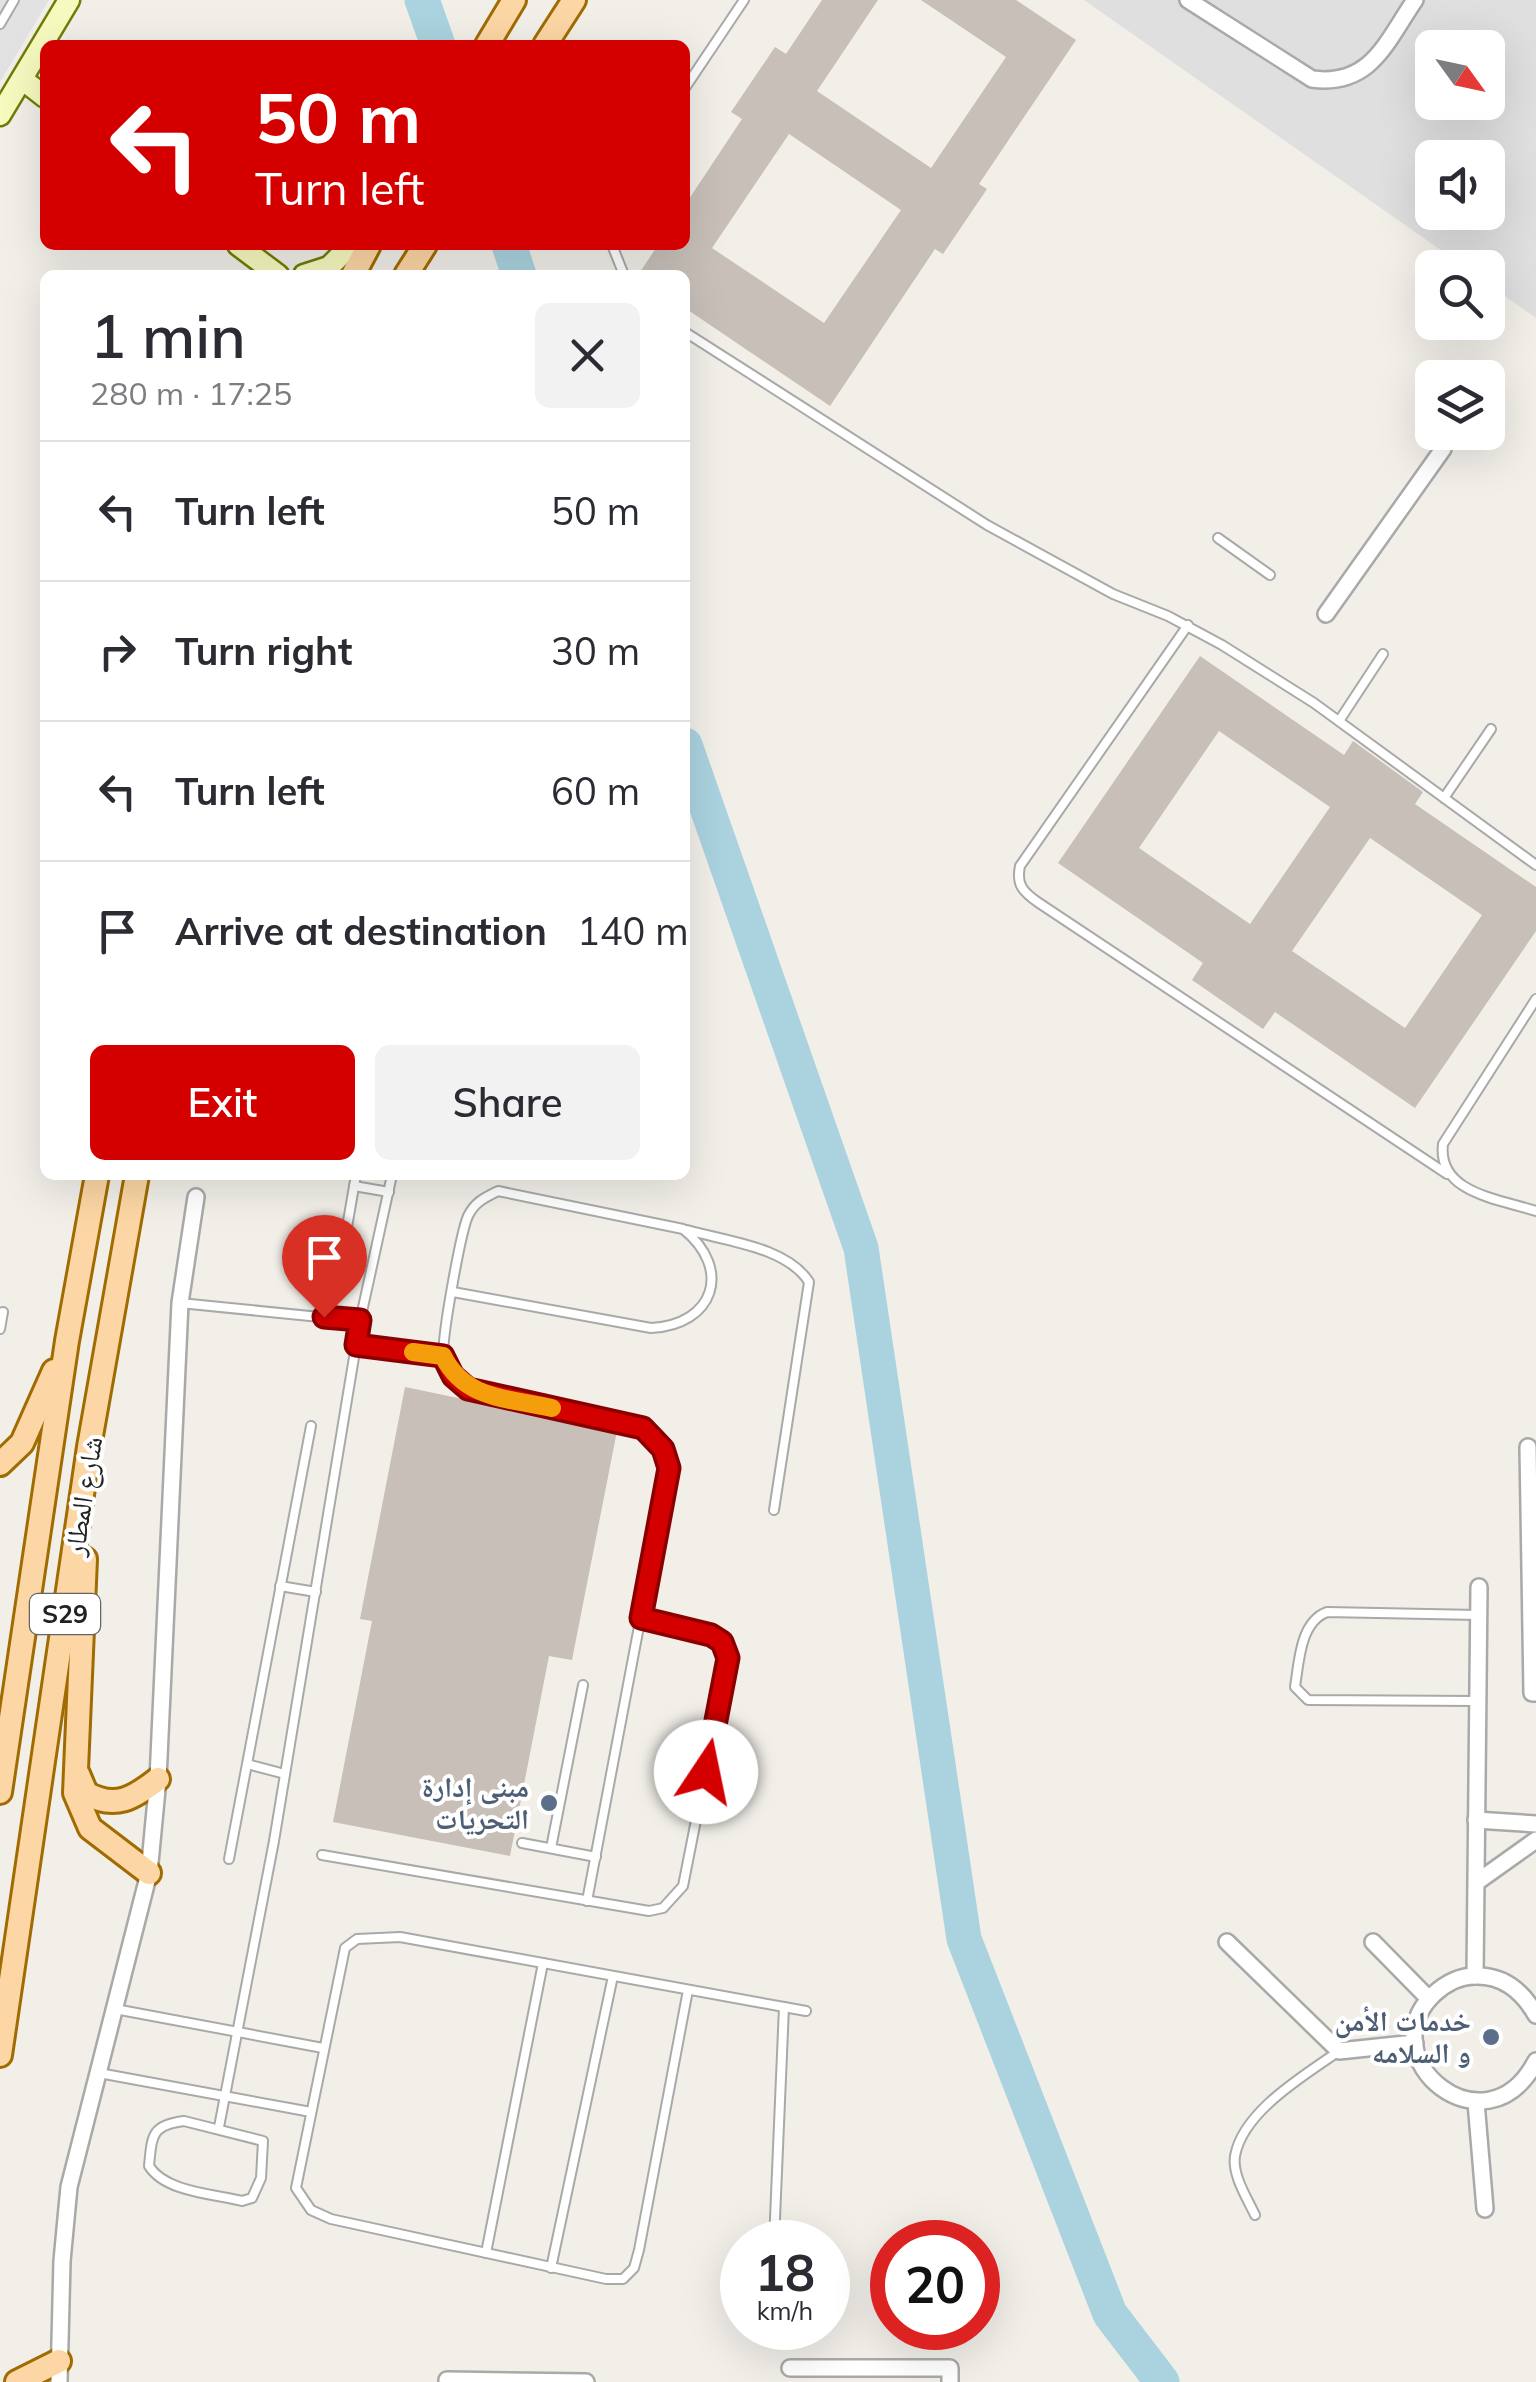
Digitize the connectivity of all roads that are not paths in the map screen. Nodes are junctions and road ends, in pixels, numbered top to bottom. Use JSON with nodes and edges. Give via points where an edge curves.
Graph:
{"nodes":[{"id":1,"x":14,"y":0,"type":"edge"},
{"id":2,"x":68,"y":0,"type":"edge"},
{"id":3,"x":514,"y":0,"type":"edge"},
{"id":4,"x":574,"y":0,"type":"edge"},
{"id":5,"x":744,"y":0,"type":"edge"},
{"id":6,"x":1188,"y":0,"type":"edge"},
{"id":7,"x":1414,"y":0,"type":"edge"},
{"id":8,"x":0,"y":24,"type":"edge"},
{"id":9,"x":490,"y":39,"type":"edge"},
{"id":10,"x":45,"y":40,"type":"edge"},
{"id":11,"x":548,"y":40,"type":"edge"},
{"id":12,"x":40,"y":48,"type":"edge"},
{"id":13,"x":22,"y":79,"type":"junction"},
{"id":14,"x":690,"y":81,"type":"edge"},
{"id":15,"x":40,"y":93,"type":"edge"},
{"id":16,"x":0,"y":115,"type":"edge"},
{"id":17,"x":245,"y":250,"type":"edge"},
{"id":18,"x":346,"y":250,"type":"edge"},
{"id":19,"x":271,"y":270,"type":"edge"},
{"id":20,"x":319,"y":270,"type":"edge"},
{"id":21,"x":690,"y":335,"type":"edge"},
{"id":22,"x":1443,"y":450,"type":"edge"},
{"id":23,"x":1218,"y":538,"type":"dead end"},
{"id":24,"x":1270,"y":576,"type":"dead end"},
{"id":25,"x":1326,"y":614,"type":"dead end"},
{"id":26,"x":1188,"y":625,"type":"junction"},
{"id":27,"x":1383,"y":654,"type":"dead end"},
{"id":28,"x":1339,"y":721,"type":"junction"},
{"id":29,"x":1492,"y":729,"type":"dead end"},
{"id":30,"x":1444,"y":798,"type":"junction"},
{"id":31,"x":1536,"y":865,"type":"edge"},
{"id":32,"x":1536,"y":999,"type":"edge"},
{"id":33,"x":1447,"y":1174,"type":"junction"},
{"id":34,"x":95,"y":1180,"type":"edge"},
{"id":35,"x":136,"y":1180,"type":"edge"},
{"id":36,"x":355,"y":1180,"type":"edge"},
{"id":37,"x":391,"y":1180,"type":"edge"},
{"id":38,"x":354,"y":1186,"type":"junction"},
{"id":39,"x":389,"y":1192,"type":"junction"},
{"id":40,"x":196,"y":1197,"type":"dead end"},
{"id":41,"x":1536,"y":1211,"type":"edge"},
{"id":42,"x":683,"y":1229,"type":"junction"},
{"id":43,"x":338,"y":1279,"type":"dead end"},
{"id":44,"x":453,"y":1292,"type":"junction"},
{"id":45,"x":180,"y":1303,"type":"junction"},
{"id":46,"x":2,"y":1312,"type":"edge"},
{"id":47,"x":360,"y":1320,"type":"junction"},
{"id":48,"x":0,"y":1329,"type":"edge"},
{"id":49,"x":67,"y":1340,"type":"junction"},
{"id":50,"x":356,"y":1345,"type":"junction"},
{"id":51,"x":443,"y":1356,"type":"junction"},
{"id":52,"x":311,"y":1426,"type":"dead end"},
{"id":53,"x":89,"y":1447,"type":"junction"},
{"id":54,"x":1528,"y":1447,"type":"dead end"},
{"id":55,"x":0,"y":1464,"type":"edge"},
{"id":56,"x":774,"y":1510,"type":"dead end"},
{"id":57,"x":280,"y":1586,"type":"junction"},
{"id":58,"x":1480,"y":1587,"type":"dead end"},
{"id":59,"x":316,"y":1592,"type":"junction"},
{"id":60,"x":1478,"y":1615,"type":"junction"},
{"id":61,"x":641,"y":1618,"type":"junction"},
{"id":62,"x":583,"y":1685,"type":"dead end"},
{"id":63,"x":1536,"y":1693,"type":"edge"},
{"id":64,"x":1475,"y":1700,"type":"junction"},
{"id":65,"x":246,"y":1764,"type":"junction"},
{"id":66,"x":78,"y":1774,"type":"junction"},
{"id":67,"x":285,"y":1774,"type":"junction"},
{"id":68,"x":158,"y":1779,"type":"junction"},
{"id":69,"x":0,"y":1792,"type":"edge"},
{"id":70,"x":1476,"y":1820,"type":"junction"},
{"id":71,"x":1536,"y":1824,"type":"edge"},
{"id":72,"x":1536,"y":1840,"type":"edge"},
{"id":73,"x":522,"y":1843,"type":"dead end"},
{"id":74,"x":550,"y":1848,"type":"junction"},
{"id":75,"x":322,"y":1855,"type":"dead end"},
{"id":76,"x":596,"y":1857,"type":"junction"},
{"id":77,"x":229,"y":1859,"type":"dead end"},
{"id":78,"x":149,"y":1873,"type":"junction"},
{"id":79,"x":1477,"y":1882,"type":"junction"},
{"id":80,"x":587,"y":1900,"type":"junction"},
{"id":81,"x":1227,"y":1942,"type":"dead end"},
{"id":82,"x":1372,"y":1942,"type":"dead end"},
{"id":83,"x":544,"y":1963,"type":"junction"},
{"id":84,"x":613,"y":1976,"type":"junction"},
{"id":85,"x":1475,"y":1976,"type":"junction"},
{"id":86,"x":688,"y":1990,"type":"junction"},
{"id":87,"x":1429,"y":1999,"type":"junction"},
{"id":88,"x":784,"y":2007,"type":"junction"},
{"id":89,"x":115,"y":2009,"type":"junction"},
{"id":90,"x":806,"y":2011,"type":"dead end"},
{"id":91,"x":1536,"y":2015,"type":"edge"},
{"id":92,"x":238,"y":2032,"type":"junction"},
{"id":93,"x":1415,"y":2043,"type":"junction"},
{"id":94,"x":323,"y":2048,"type":"junction"},
{"id":95,"x":1339,"y":2051,"type":"junction"},
{"id":96,"x":0,"y":2055,"type":"edge"},
{"id":97,"x":1536,"y":2061,"type":"edge"},
{"id":98,"x":97,"y":2072,"type":"junction"},
{"id":99,"x":224,"y":2096,"type":"junction"},
{"id":100,"x":1476,"y":2102,"type":"junction"},
{"id":101,"x":311,"y":2112,"type":"junction"},
{"id":102,"x":219,"y":2127,"type":"junction"},
{"id":103,"x":1485,"y":2210,"type":"dead end"},
{"id":104,"x":1255,"y":2215,"type":"dead end"},
{"id":105,"x":775,"y":2220,"type":"edge"},
{"id":106,"x":486,"y":2254,"type":"junction"},
{"id":107,"x":551,"y":2268,"type":"junction"},
{"id":108,"x":790,"y":2368,"type":"dead end"},
{"id":109,"x":61,"y":2377,"type":"edge"},
{"id":110,"x":447,"y":2380,"type":"edge"},
{"id":111,"x":17,"y":2382,"type":"edge"},
{"id":112,"x":586,"y":2382,"type":"edge"},
{"id":113,"x":950,"y":2382,"type":"edge"}],
"edges":[{"from":1,"to":8,"type":"lane"},
{"from":2,"to":10,"type":"street"},
{"from":3,"to":9,"type":"main road"},
{"from":4,"to":11,"type":"main road"},
{"from":5,"to":14,"type":"lane"},
{"from":6,"to":7,"type":"street","via":[[1312,78],[1332,81],[1356,75],[1377,57]]},
{"from":12,"to":13,"type":"street"},
{"from":13,"to":15,"type":"street"},
{"from":13,"to":16,"type":"street"},
{"from":17,"to":19,"type":"street"},
{"from":18,"to":20,"type":"street"},
{"from":21,"to":26,"type":"lane","via":[[987,525],[1113,594]]},
{"from":22,"to":25,"type":"street"},
{"from":23,"to":24,"type":"lane"},
{"from":26,"to":28,"type":"lane"},
{"from":26,"to":33,"type":"lane","via":[[1020,866],[1023,892]]},
{"from":27,"to":28,"type":"lane"},
{"from":28,"to":30,"type":"lane"},
{"from":29,"to":30,"type":"lane"},
{"from":30,"to":31,"type":"lane"},
{"from":32,"to":33,"type":"lane","via":[[1444,1144]]},
{"from":33,"to":41,"type":"lane","via":[[1464,1188]]},
{"from":34,"to":49,"type":"main road","name":"شارع المطار","number":"S29"},
{"from":35,"to":53,"type":"main road","name":"شارع المطار","number":"S29"},
{"from":36,"to":38,"type":"lane"},
{"from":37,"to":39,"type":"lane"},
{"from":38,"to":39,"type":"lane"},
{"from":38,"to":43,"type":"lane"},
{"from":39,"to":47,"type":"lane"},
{"from":40,"to":45,"type":"street"},
{"from":42,"to":44,"type":"lane","via":[[498,1191],[477,1202],[467,1219]]},
{"from":42,"to":44,"type":"lane","via":[[712,1262],[712,1288],[692,1319],[677,1327],[651,1328]]},
{"from":42,"to":56,"type":"lane","via":[[785,1259],[809,1282]]},
{"from":44,"to":51,"type":"lane"},
{"from":45,"to":47,"type":"lane"},
{"from":45,"to":68,"type":"street"},
{"from":46,"to":48,"type":"lane"},
{"from":47,"to":50,"type":"lane"},
{"from":49,"to":55,"type":"main road","via":[[22,1443]]},
{"from":49,"to":69,"type":"main road","name":"شارع المطار","number":"S29"},
{"from":50,"to":51,"type":"lane"},
{"from":50,"to":59,"type":"lane"},
{"from":51,"to":61,"type":"lane","via":[[468,1389],[643,1428],[663,1449],[669,1468]]},
{"from":52,"to":57,"type":"lane"},
{"from":53,"to":66,"type":"main road"},
{"from":53,"to":96,"type":"main road","name":"شارع المطار","number":"S29"},
{"from":54,"to":63,"type":"street"},
{"from":57,"to":59,"type":"lane"},
{"from":57,"to":65,"type":"lane"},
{"from":58,"to":60,"type":"street"},
{"from":59,"to":67,"type":"lane"},
{"from":60,"to":64,"type":"street"},
{"from":60,"to":64,"type":"lane","via":[[1327,1612],[1305,1636],[1296,1687],[1308,1700]]},
{"from":61,"to":76,"type":"lane"},
{"from":61,"to":80,"type":"lane","via":[[711,1635],[728,1658],[683,1886],[663,1908],[649,1911]]},
{"from":62,"to":74,"type":"lane"},
{"from":64,"to":70,"type":"street"},
{"from":65,"to":67,"type":"lane"},
{"from":65,"to":77,"type":"lane"},
{"from":66,"to":68,"type":"main road","via":[[86,1793],[112,1803],[129,1800]]},
{"from":66,"to":78,"type":"main road","via":[[76,1794],[90,1828]]},
{"from":67,"to":92,"type":"lane"},
{"from":68,"to":78,"type":"street"},
{"from":70,"to":71,"type":"street"},
{"from":70,"to":79,"type":"street"},
{"from":72,"to":79,"type":"street"},
{"from":73,"to":74,"type":"lane"},
{"from":74,"to":76,"type":"lane"},
{"from":75,"to":80,"type":"lane"},
{"from":76,"to":80,"type":"lane"},
{"from":78,"to":89,"type":"street"},
{"from":79,"to":85,"type":"street"},
{"from":81,"to":95,"type":"street"},
{"from":82,"to":87,"type":"street"},
{"from":83,"to":84,"type":"lane"},
{"from":83,"to":94,"type":"lane","via":[[400,1937],[358,1938],[345,1948]]},
{"from":83,"to":106,"type":"lane"},
{"from":84,"to":86,"type":"lane"},
{"from":84,"to":107,"type":"lane"},
{"from":85,"to":87,"type":"street"},
{"from":85,"to":91,"type":"street","via":[[1513,1986]]},
{"from":86,"to":88,"type":"lane"},
{"from":86,"to":107,"type":"lane","via":[[634,2268],[622,2279],[606,2279]]},
{"from":87,"to":93,"type":"street"},
{"from":88,"to":90,"type":"lane"},
{"from":88,"to":105,"type":"lane"},
{"from":89,"to":92,"type":"lane"},
{"from":89,"to":98,"type":"street"},
{"from":92,"to":94,"type":"lane"},
{"from":92,"to":99,"type":"lane"},
{"from":93,"to":95,"type":"street"},
{"from":93,"to":100,"type":"street","via":[[1428,2078],[1458,2099]]},
{"from":94,"to":101,"type":"lane"},
{"from":95,"to":104,"type":"lane","via":[[1282,2090],[1246,2133],[1235,2157]]},
{"from":97,"to":100,"type":"street","via":[[1514,2090]]},
{"from":98,"to":99,"type":"lane"},
{"from":98,"to":109,"type":"street","via":[[69,2187]]},
{"from":99,"to":101,"type":"lane"},
{"from":99,"to":102,"type":"lane"},
{"from":100,"to":103,"type":"street"},
{"from":101,"to":106,"type":"lane","via":[[296,2188],[311,2210]]},
{"from":102,"to":102,"type":"lane","via":[[164,2123],[152,2142],[149,2166],[155,2176],[242,2201],[252,2198],[261,2178],[263,2141]]},
{"from":106,"to":107,"type":"lane"},
{"from":108,"to":113,"type":"street","via":[[950,2368]]},
{"from":109,"to":111,"type":"main road"},
{"from":110,"to":112,"type":"street"}]}
